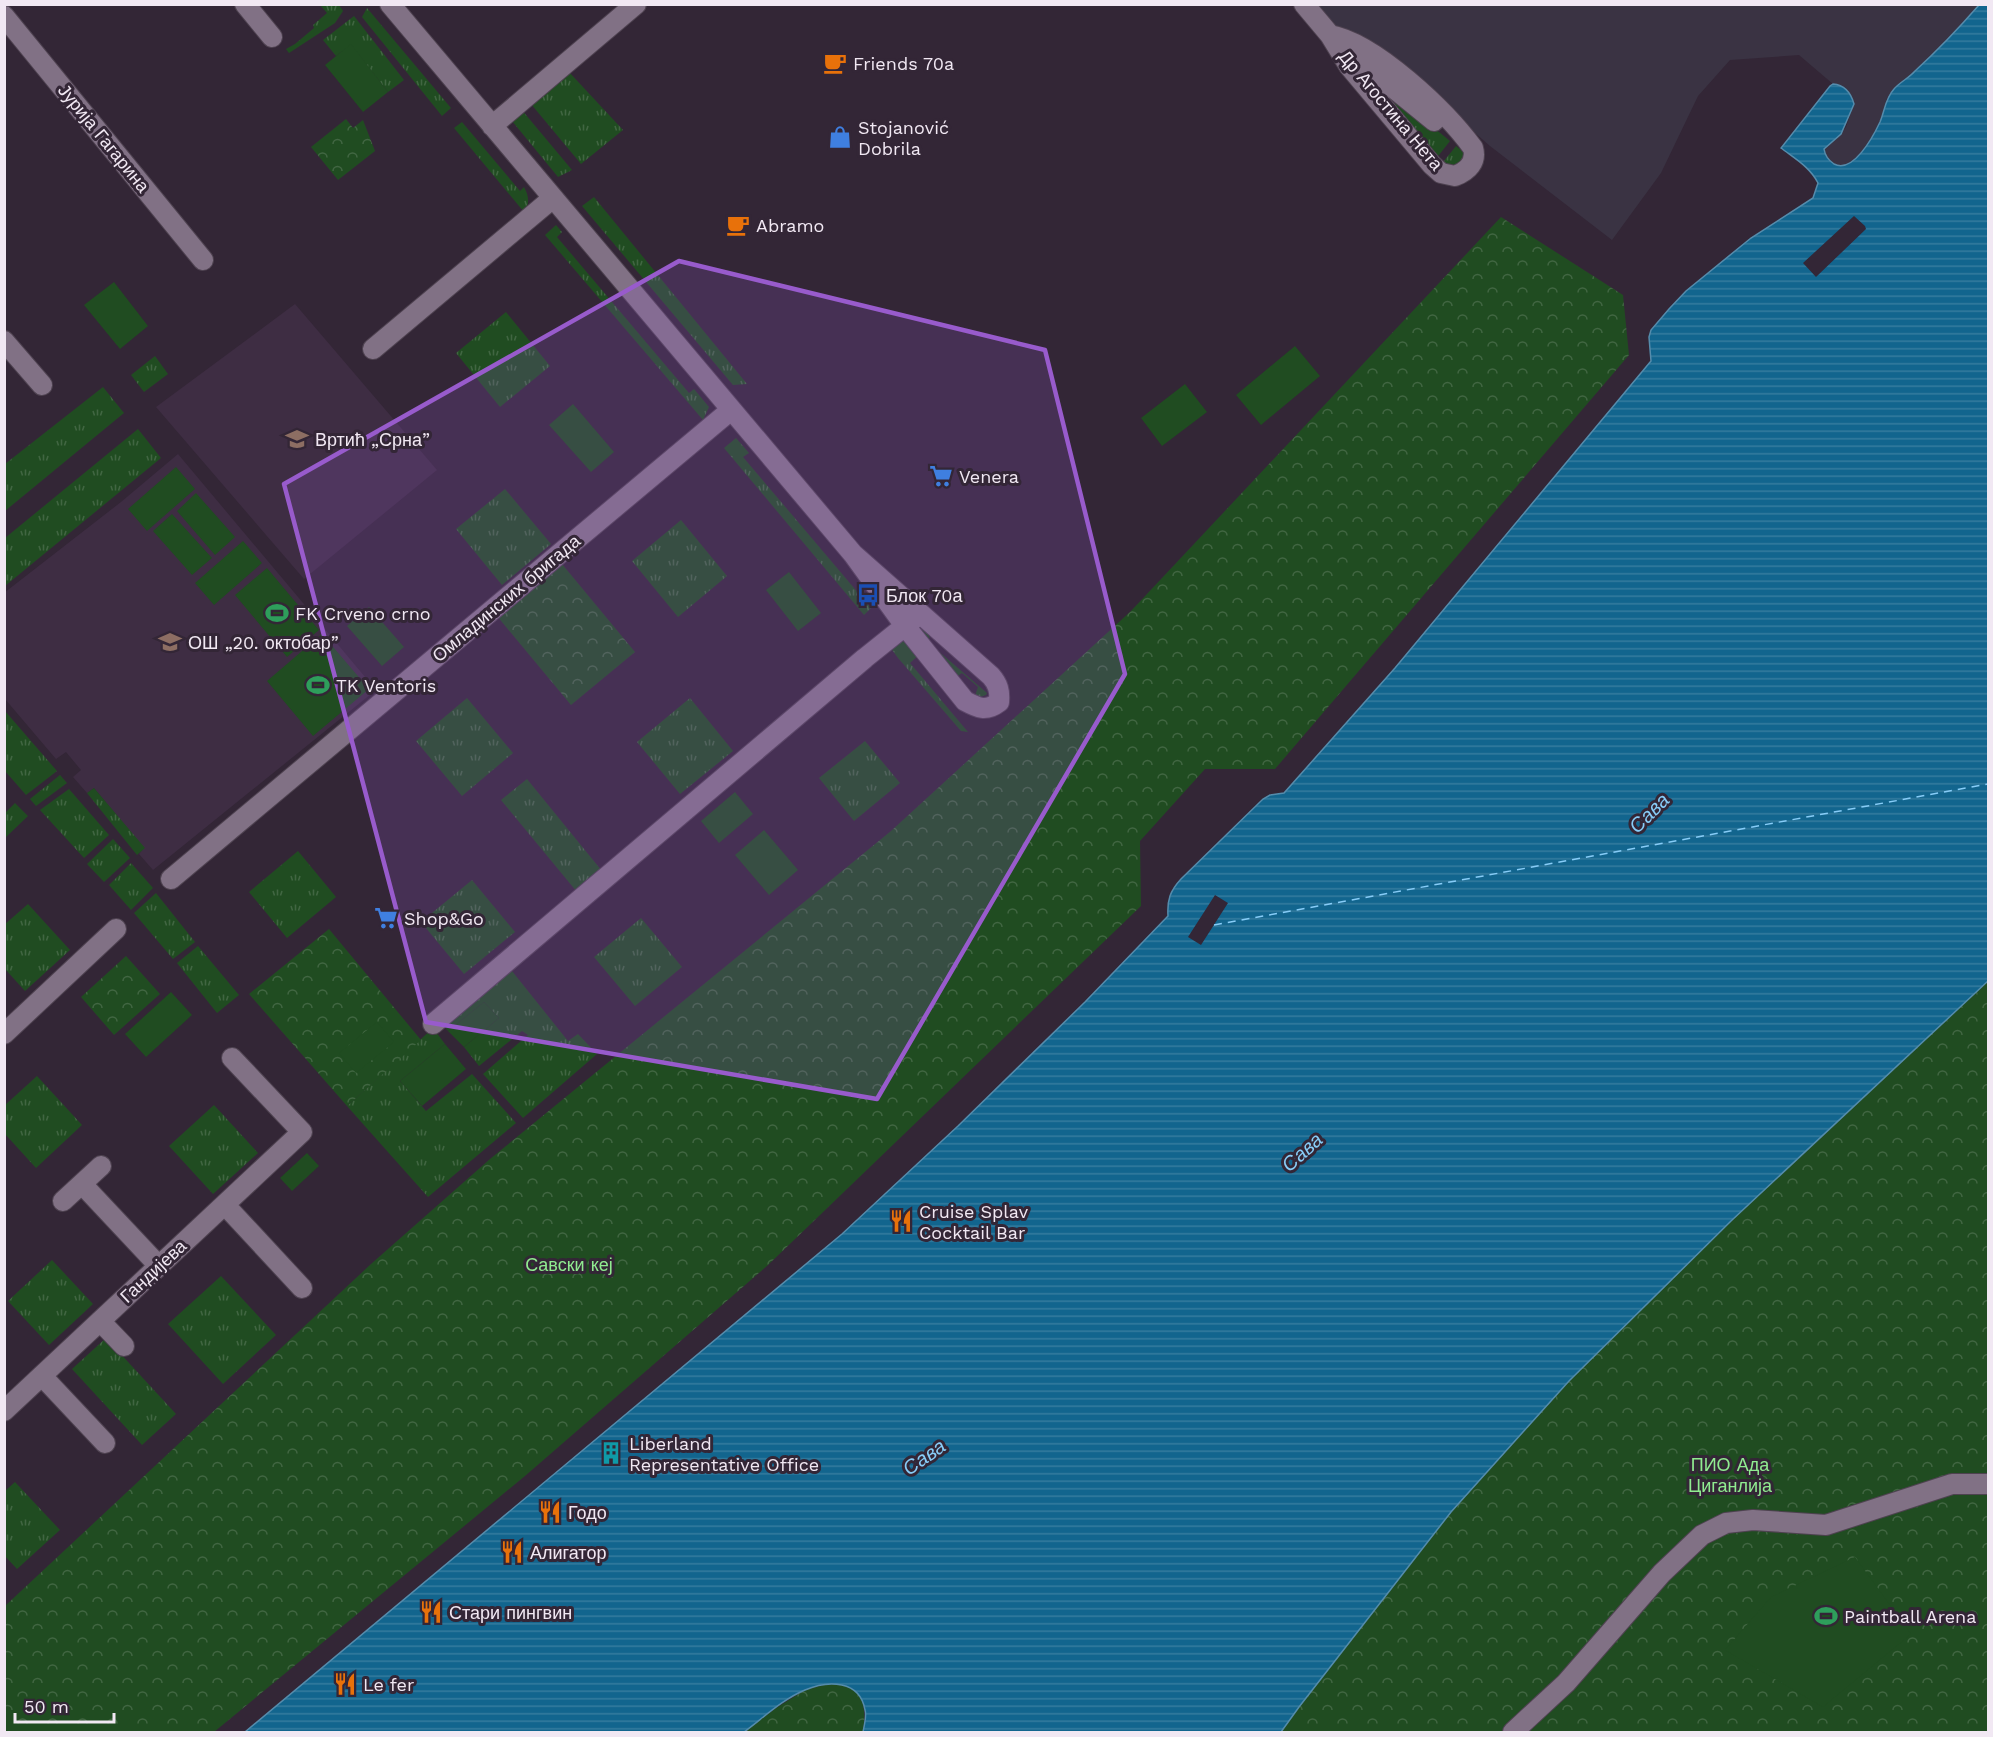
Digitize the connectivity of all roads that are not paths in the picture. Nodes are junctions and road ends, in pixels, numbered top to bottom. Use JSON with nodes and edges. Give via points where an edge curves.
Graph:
{"nodes":[{"id":1,"x":245,"y":4,"type":"edge"},
{"id":2,"x":390,"y":4,"type":"edge"},
{"id":3,"x":636,"y":4,"type":"edge"},
{"id":4,"x":1304,"y":4,"type":"edge"},
{"id":5,"x":4,"y":16,"type":"edge"},
{"id":6,"x":1330,"y":35,"type":"junction"},
{"id":7,"x":272,"y":37,"type":"dead end"},
{"id":8,"x":492,"y":126,"type":"junction"},
{"id":9,"x":553,"y":198,"type":"junction"},
{"id":10,"x":203,"y":260,"type":"dead end"},
{"id":11,"x":4,"y":341,"type":"edge"},
{"id":12,"x":374,"y":349,"type":"dead end"},
{"id":13,"x":42,"y":385,"type":"dead end"},
{"id":14,"x":731,"y":410,"type":"junction"},
{"id":15,"x":853,"y":554,"type":"junction"},
{"id":16,"x":921,"y":614,"type":"junction"},
{"id":17,"x":905,"y":626,"type":"junction"},
{"id":18,"x":171,"y":879,"type":"dead end"},
{"id":19,"x":116,"y":929,"type":"dead end"},
{"id":20,"x":433,"y":1024,"type":"dead end"},
{"id":21,"x":4,"y":1034,"type":"edge"},
{"id":22,"x":232,"y":1058,"type":"dead end"},
{"id":23,"x":101,"y":1166,"type":"dead end"},
{"id":24,"x":82,"y":1184,"type":"junction"},
{"id":25,"x":63,"y":1201,"type":"dead end"},
{"id":26,"x":225,"y":1205,"type":"junction"},
{"id":27,"x":159,"y":1266,"type":"junction"},
{"id":28,"x":302,"y":1288,"type":"dead end"},
{"id":29,"x":100,"y":1321,"type":"junction"},
{"id":30,"x":124,"y":1346,"type":"dead end"},
{"id":31,"x":42,"y":1376,"type":"junction"},
{"id":32,"x":4,"y":1411,"type":"edge"},
{"id":33,"x":105,"y":1443,"type":"dead end"},
{"id":34,"x":1989,"y":1484,"type":"edge"},
{"id":35,"x":1513,"y":1732,"type":"edge"}],
"edges":[{"from":1,"to":7,"type":"street"},
{"from":2,"to":8,"type":"street"},
{"from":3,"to":8,"type":"street"},
{"from":4,"to":6,"type":"street","name":"Др Агостина Нета"},
{"from":5,"to":10,"type":"street","name":"Јурија Гагарина"},
{"from":6,"to":6,"type":"street","name":"Др Агостина Нета","via":[[1456,140],[1473,148],[1473,163],[1467,170],[1455,176],[1441,173],[1432,165],[1349,66]]},
{"from":8,"to":9,"type":"street"},
{"from":9,"to":12,"type":"street"},
{"from":9,"to":14,"type":"street"},
{"from":11,"to":13,"type":"street"},
{"from":14,"to":15,"type":"street"},
{"from":14,"to":18,"type":"street","name":"Омладинских бригада"},
{"from":15,"to":16,"type":"street"},
{"from":15,"to":17,"type":"street"},
{"from":16,"to":17,"type":"street"},
{"from":16,"to":17,"type":"street","via":[[991,676],[1000,693],[999,702],[987,709],[965,701]]},
{"from":17,"to":20,"type":"street"},
{"from":19,"to":21,"type":"street"},
{"from":22,"to":26,"type":"street","name":"Гандијева","via":[[302,1132]]},
{"from":23,"to":24,"type":"street"},
{"from":24,"to":25,"type":"street"},
{"from":24,"to":27,"type":"street"},
{"from":26,"to":27,"type":"street","name":"Гандијева"},
{"from":26,"to":28,"type":"street"},
{"from":27,"to":29,"type":"street","name":"Гандијева"},
{"from":29,"to":30,"type":"street"},
{"from":29,"to":31,"type":"street","name":"Гандијева"},
{"from":31,"to":32,"type":"street","name":"Гандијева"},
{"from":31,"to":33,"type":"street"},
{"from":34,"to":35,"type":"street","via":[[1952,1485],[1826,1525],[1753,1520],[1726,1523],[1702,1535],[1662,1573],[1566,1683]]}]}
